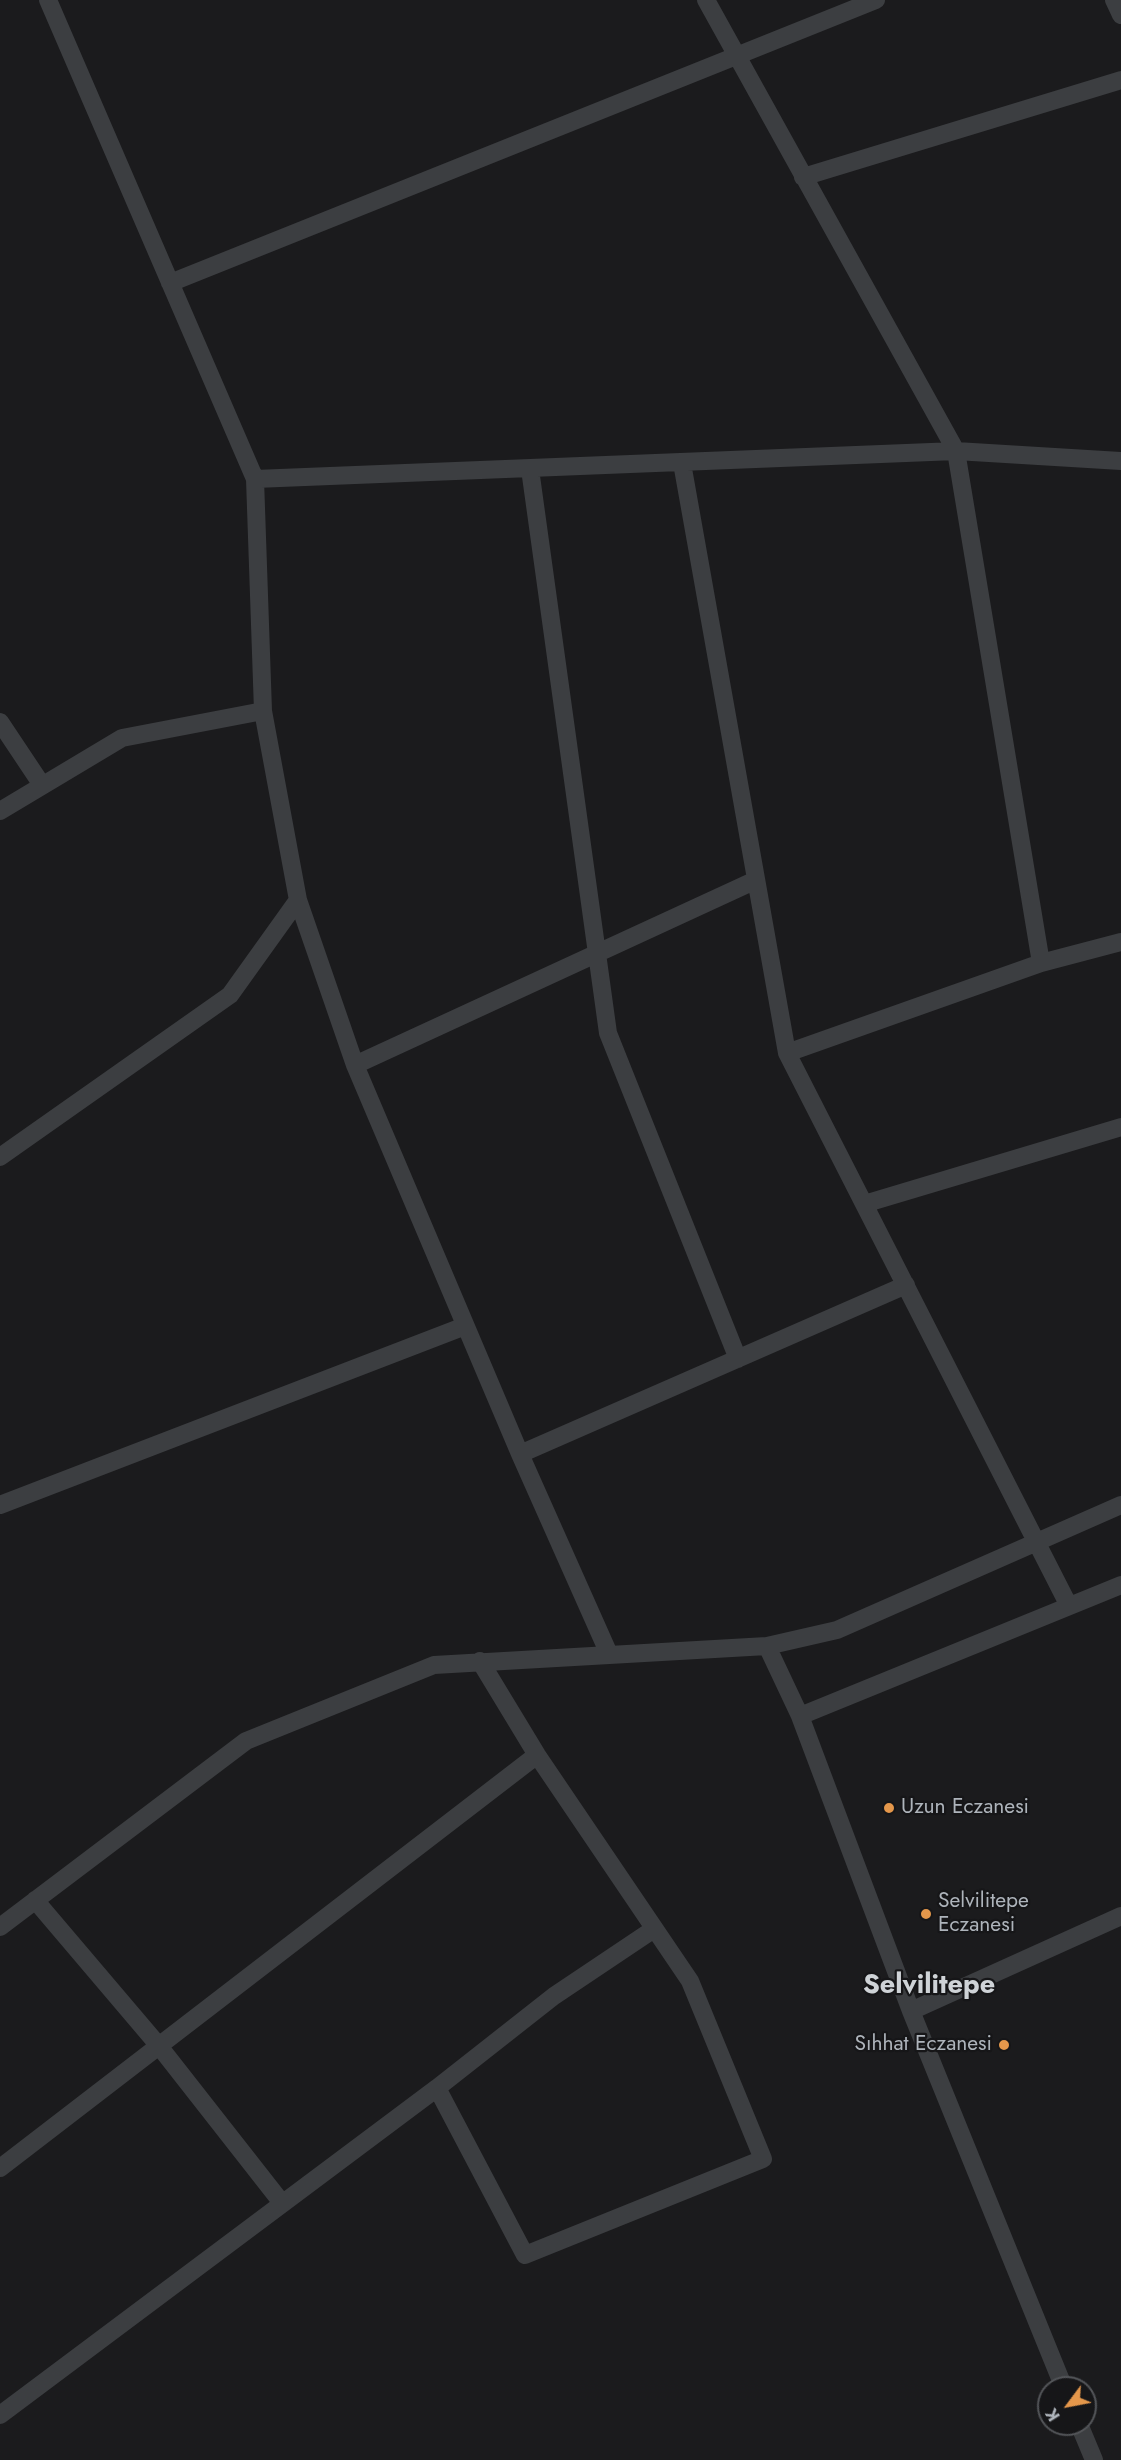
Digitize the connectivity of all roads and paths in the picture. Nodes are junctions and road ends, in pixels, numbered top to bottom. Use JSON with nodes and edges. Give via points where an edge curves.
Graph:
{"nodes":[{"id":1,"x":48,"y":0,"type":"edge"},
{"id":2,"x":706,"y":0,"type":"edge"},
{"id":3,"x":876,"y":0,"type":"edge"},
{"id":4,"x":1114,"y":0,"type":"edge"},
{"id":5,"x":1121,"y":15,"type":"edge"},
{"id":6,"x":736,"y":55,"type":"junction"},
{"id":7,"x":1121,"y":80,"type":"edge"},
{"id":8,"x":804,"y":177,"type":"junction"},
{"id":9,"x":170,"y":283,"type":"junction"},
{"id":10,"x":956,"y":451,"type":"junction"},
{"id":11,"x":1121,"y":461,"type":"edge"},
{"id":12,"x":682,"y":463,"type":"junction"},
{"id":13,"x":530,"y":469,"type":"junction"},
{"id":14,"x":255,"y":479,"type":"junction"},
{"id":15,"x":263,"y":711,"type":"junction"},
{"id":16,"x":0,"y":722,"type":"edge"},
{"id":17,"x":42,"y":785,"type":"junction"},
{"id":18,"x":0,"y":811,"type":"edge"},
{"id":19,"x":756,"y":880,"type":"junction"},
{"id":20,"x":298,"y":900,"type":"junction"},
{"id":21,"x":1121,"y":942,"type":"edge"},
{"id":22,"x":597,"y":953,"type":"junction"},
{"id":23,"x":1041,"y":963,"type":"junction"},
{"id":24,"x":787,"y":1053,"type":"junction"},
{"id":25,"x":355,"y":1065,"type":"junction"},
{"id":26,"x":1121,"y":1126,"type":"edge"},
{"id":27,"x":0,"y":1157,"type":"edge"},
{"id":28,"x":864,"y":1204,"type":"junction"},
{"id":29,"x":906,"y":1285,"type":"junction"},
{"id":30,"x":465,"y":1326,"type":"junction"},
{"id":31,"x":738,"y":1359,"type":"junction"},
{"id":32,"x":520,"y":1454,"type":"junction"},
{"id":33,"x":0,"y":1505,"type":"edge"},
{"id":34,"x":1121,"y":1505,"type":"edge"},
{"id":35,"x":1037,"y":1542,"type":"junction"},
{"id":36,"x":1121,"y":1585,"type":"edge"},
{"id":37,"x":1069,"y":1606,"type":"junction"},
{"id":38,"x":767,"y":1646,"type":"junction"},
{"id":39,"x":609,"y":1654,"type":"junction"},
{"id":40,"x":480,"y":1661,"type":"junction"},
{"id":41,"x":800,"y":1716,"type":"junction"},
{"id":42,"x":537,"y":1755,"type":"junction"},
{"id":43,"x":35,"y":1900,"type":"junction"},
{"id":44,"x":1121,"y":1916,"type":"edge"},
{"id":45,"x":0,"y":1927,"type":"edge"},
{"id":46,"x":654,"y":1929,"type":"junction"},
{"id":47,"x":911,"y":2011,"type":"junction"},
{"id":48,"x":159,"y":2046,"type":"junction"},
{"id":49,"x":437,"y":2088,"type":"junction"},
{"id":50,"x":0,"y":2168,"type":"edge"},
{"id":51,"x":282,"y":2203,"type":"junction"},
{"id":52,"x":1059,"y":2376,"type":"edge"},
{"id":53,"x":0,"y":2415,"type":"edge"},
{"id":54,"x":1084,"y":2436,"type":"edge"},
{"id":55,"x":1094,"y":2460,"type":"edge"}],
"edges":[{"from":1,"to":9,"type":"street"},
{"from":2,"to":6,"type":"street"},
{"from":3,"to":6,"type":"street"},
{"from":4,"to":5,"type":"street"},
{"from":6,"to":8,"type":"street"},
{"from":6,"to":9,"type":"street"},
{"from":7,"to":8,"type":"street"},
{"from":8,"to":10,"type":"street"},
{"from":9,"to":14,"type":"street"},
{"from":10,"to":11,"type":"street"},
{"from":10,"to":12,"type":"street"},
{"from":10,"to":23,"type":"street"},
{"from":12,"to":13,"type":"street"},
{"from":12,"to":19,"type":"street"},
{"from":13,"to":14,"type":"street"},
{"from":13,"to":22,"type":"street"},
{"from":14,"to":15,"type":"street"},
{"from":15,"to":17,"type":"street","via":[[122,738]]},
{"from":15,"to":20,"type":"street"},
{"from":16,"to":17,"type":"street"},
{"from":17,"to":18,"type":"street"},
{"from":19,"to":22,"type":"street"},
{"from":19,"to":24,"type":"street"},
{"from":20,"to":25,"type":"street"},
{"from":20,"to":27,"type":"street","via":[[230,995]]},
{"from":21,"to":23,"type":"street"},
{"from":22,"to":25,"type":"street"},
{"from":22,"to":31,"type":"street","via":[[609,1034]]},
{"from":23,"to":24,"type":"street"},
{"from":24,"to":28,"type":"street"},
{"from":25,"to":30,"type":"street"},
{"from":26,"to":28,"type":"street"},
{"from":28,"to":29,"type":"street"},
{"from":29,"to":31,"type":"street"},
{"from":29,"to":35,"type":"street"},
{"from":30,"to":32,"type":"street"},
{"from":30,"to":33,"type":"street"},
{"from":31,"to":32,"type":"street"},
{"from":32,"to":39,"type":"street"},
{"from":34,"to":35,"type":"street"},
{"from":35,"to":37,"type":"street"},
{"from":35,"to":38,"type":"street","via":[[837,1630]]},
{"from":36,"to":37,"type":"street"},
{"from":37,"to":41,"type":"street"},
{"from":38,"to":39,"type":"street"},
{"from":38,"to":41,"type":"street"},
{"from":39,"to":40,"type":"street"},
{"from":40,"to":42,"type":"street"},
{"from":40,"to":43,"type":"street","via":[[434,1665],[246,1741]]},
{"from":41,"to":47,"type":"street"},
{"from":42,"to":46,"type":"street"},
{"from":42,"to":48,"type":"street"},
{"from":43,"to":45,"type":"street"},
{"from":43,"to":48,"type":"street"},
{"from":44,"to":47,"type":"street"},
{"from":46,"to":49,"type":"street","via":[[554,1996]]},
{"from":46,"to":49,"type":"street","via":[[690,1981],[763,2159],[525,2255]]},
{"from":47,"to":52,"type":"street"},
{"from":48,"to":50,"type":"street"},
{"from":48,"to":51,"type":"street"},
{"from":49,"to":51,"type":"street"},
{"from":51,"to":53,"type":"street"},
{"from":54,"to":55,"type":"street"}]}
